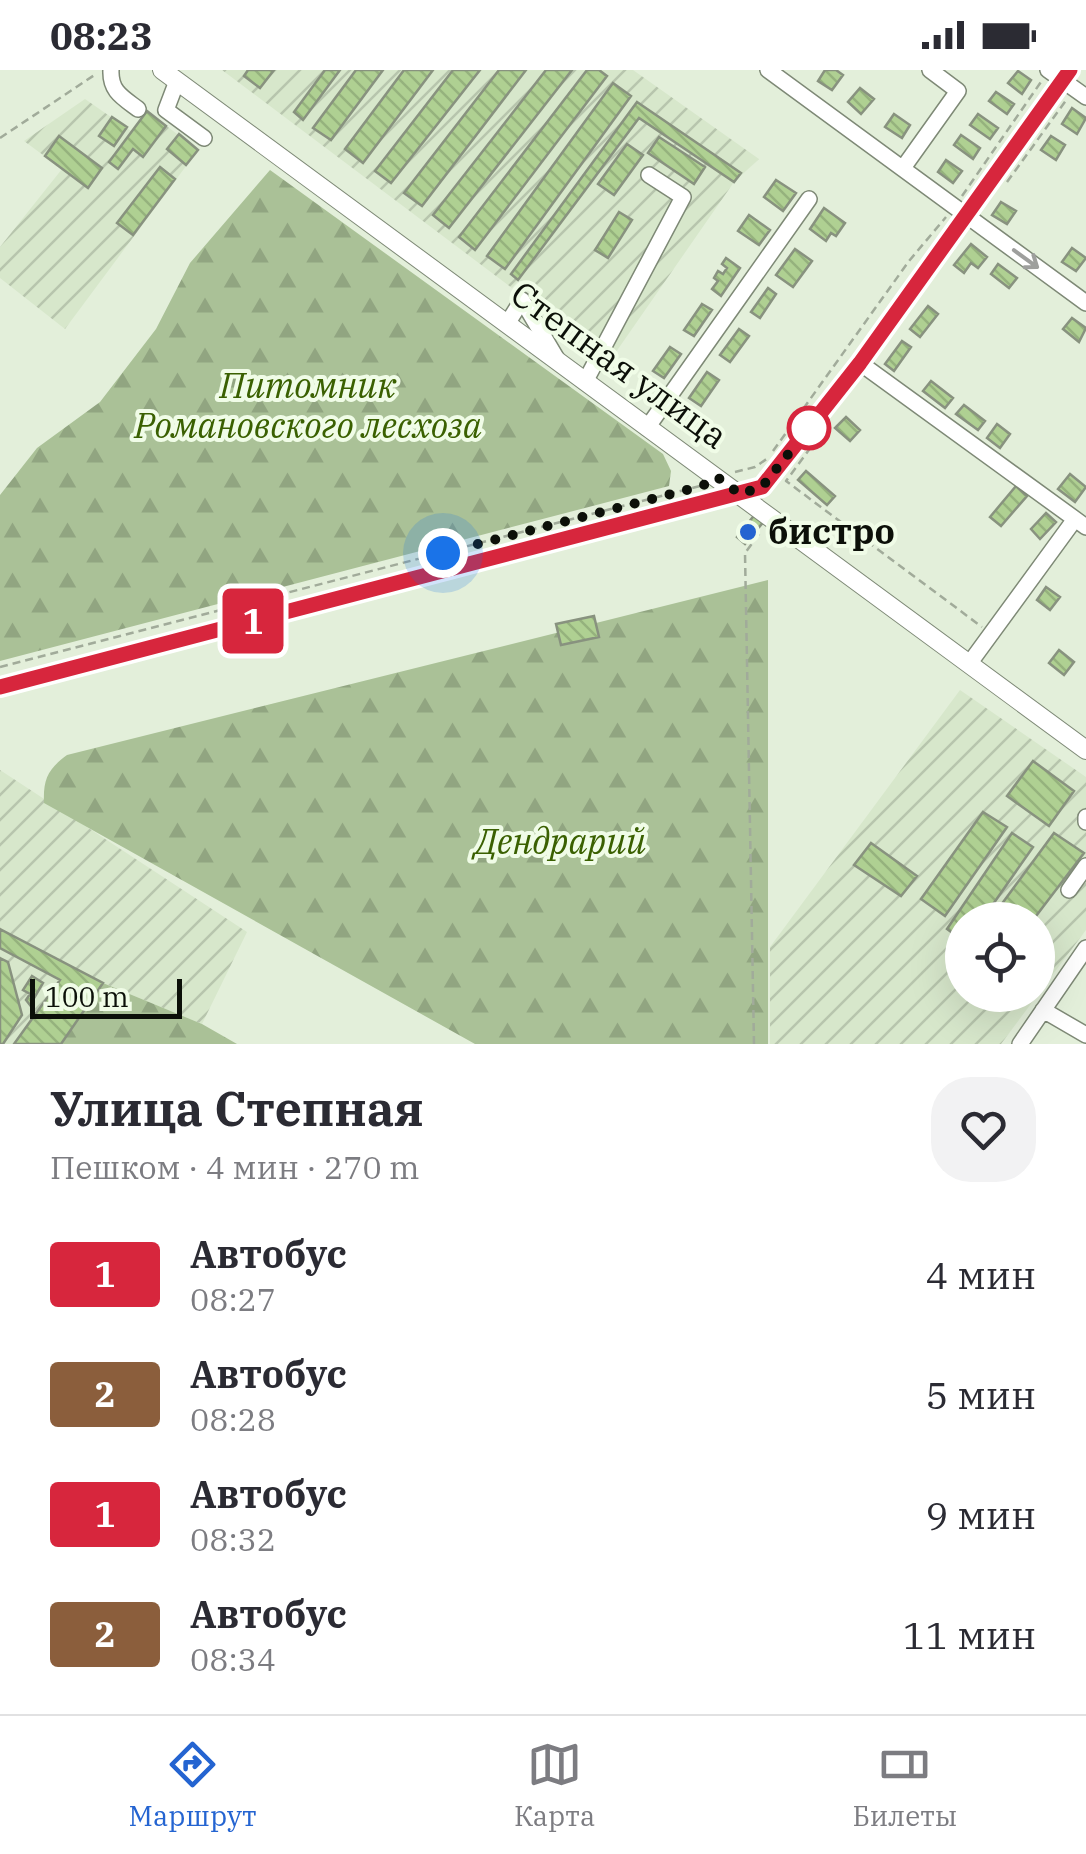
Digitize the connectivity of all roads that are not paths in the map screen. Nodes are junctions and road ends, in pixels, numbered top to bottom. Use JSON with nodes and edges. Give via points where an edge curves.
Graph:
{"nodes":[{"id":1,"x":111,"y":70,"type":"edge"},
{"id":2,"x":768,"y":70,"type":"edge"},
{"id":3,"x":930,"y":70,"type":"edge"},
{"id":4,"x":1058,"y":73,"type":"edge"},
{"id":5,"x":169,"y":76,"type":"edge"},
{"id":6,"x":1086,"y":98,"type":"edge"},
{"id":7,"x":138,"y":109,"type":"dead end"},
{"id":8,"x":204,"y":138,"type":"dead end"},
{"id":9,"x":903,"y":168,"type":"junction"},
{"id":10,"x":649,"y":175,"type":"dead end"},
{"id":11,"x":809,"y":199,"type":"dead end"},
{"id":12,"x":960,"y":208,"type":"junction"},
{"id":13,"x":1086,"y":303,"type":"edge"},
{"id":14,"x":507,"y":324,"type":"junction"},
{"id":15,"x":559,"y":363,"type":"junction"},
{"id":16,"x":860,"y":363,"type":"junction"},
{"id":17,"x":585,"y":382,"type":"junction"},
{"id":18,"x":647,"y":428,"type":"junction"},
{"id":19,"x":740,"y":494,"type":"junction"},
{"id":20,"x":1080,"y":522,"type":"edge"},
{"id":21,"x":969,"y":664,"type":"junction"},
{"id":22,"x":0,"y":687,"type":"edge"},
{"id":23,"x":1086,"y":750,"type":"edge"},
{"id":24,"x":1086,"y":866,"type":"edge"},
{"id":25,"x":1069,"y":890,"type":"dead end"},
{"id":26,"x":1086,"y":948,"type":"edge"},
{"id":27,"x":1055,"y":993,"type":"edge"},
{"id":28,"x":1042,"y":1012,"type":"edge"},
{"id":29,"x":1046,"y":1012,"type":"edge"},
{"id":30,"x":1086,"y":1036,"type":"edge"},
{"id":31,"x":1020,"y":1044,"type":"edge"}],
"edges":[{"from":1,"to":7,"type":"street","via":[[117,94]]},
{"from":2,"to":9,"type":"street"},
{"from":3,"to":9,"type":"street","via":[[958,91]]},
{"from":4,"to":6,"type":"street"},
{"from":4,"to":12,"type":"street"},
{"from":5,"to":8,"type":"street","via":[[166,110]]},
{"from":5,"to":14,"type":"main road","name":"Степная улица"},
{"from":9,"to":12,"type":"street"},
{"from":10,"to":17,"type":"street","via":[[683,197]]},
{"from":11,"to":18,"type":"street"},
{"from":12,"to":13,"type":"street","one_way":true},
{"from":12,"to":16,"type":"street"},
{"from":14,"to":15,"type":"main road","name":"Степная улица"},
{"from":14,"to":15,"type":"street","via":[[522,300]]},
{"from":15,"to":17,"type":"main road","name":"Степная улица"},
{"from":16,"to":19,"type":"street","via":[[762,487]]},
{"from":16,"to":20,"type":"street"},
{"from":17,"to":18,"type":"main road","name":"Степная улица"},
{"from":18,"to":19,"type":"main road","name":"Степная улица"},
{"from":19,"to":21,"type":"main road","name":"Степная улица"},
{"from":19,"to":22,"type":"street"},
{"from":20,"to":21,"type":"street"},
{"from":21,"to":23,"type":"main road","name":"Степная улица"},
{"from":24,"to":25,"type":"street"},
{"from":26,"to":27,"type":"street"},
{"from":28,"to":31,"type":"street"},
{"from":29,"to":30,"type":"street"}]}
